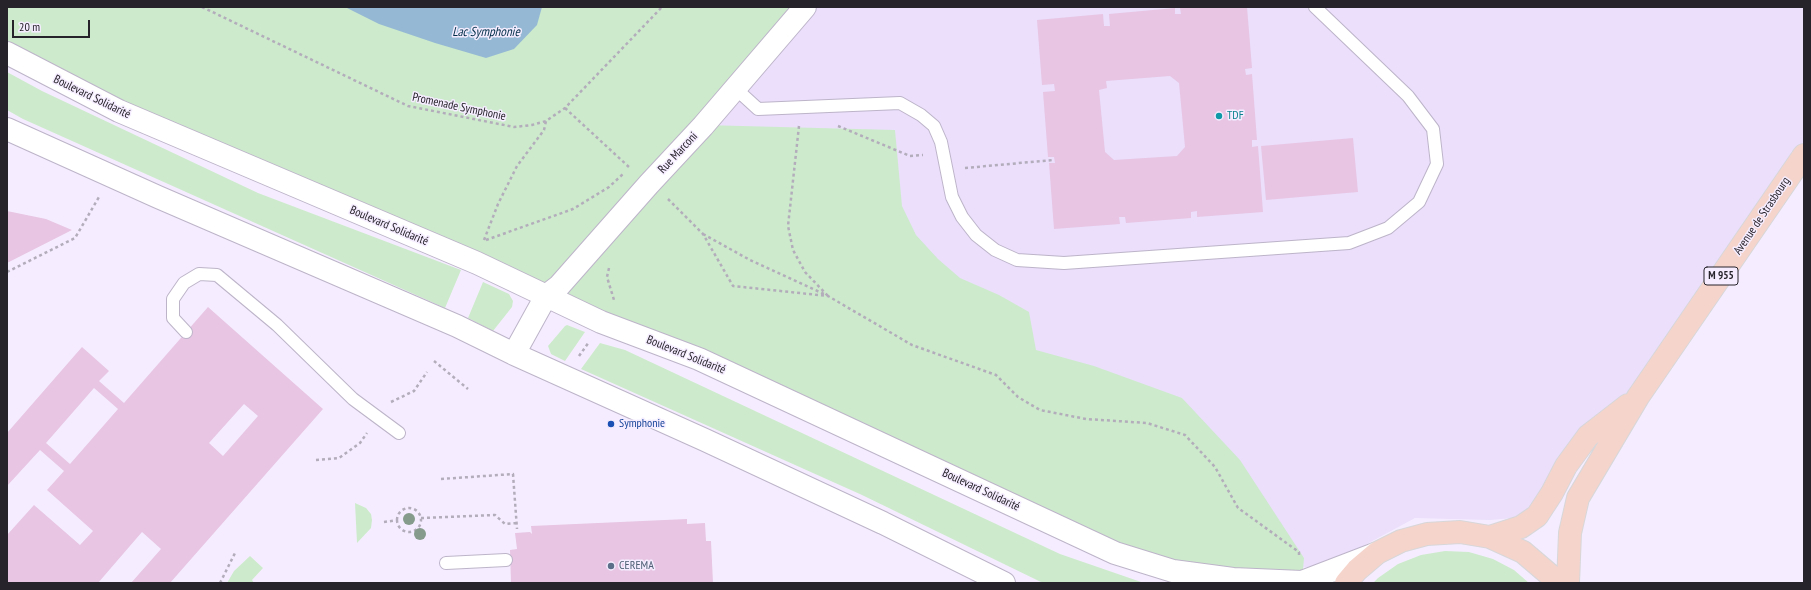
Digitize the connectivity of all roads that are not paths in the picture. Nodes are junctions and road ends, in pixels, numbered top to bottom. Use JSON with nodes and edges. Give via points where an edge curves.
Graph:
{"nodes":[{"id":1,"x":805,"y":7,"type":"edge"},
{"id":2,"x":1315,"y":7,"type":"edge"},
{"id":3,"x":7,"y":53,"type":"edge"},
{"id":4,"x":735,"y":88,"type":"junction"},
{"id":5,"x":7,"y":129,"type":"edge"},
{"id":6,"x":1804,"y":155,"type":"edge"},
{"id":7,"x":546,"y":296,"type":"junction"},
{"id":8,"x":186,"y":332,"type":"dead end"},
{"id":9,"x":514,"y":354,"type":"junction"},
{"id":10,"x":1638,"y":396,"type":"junction"},
{"id":11,"x":399,"y":433,"type":"dead end"},
{"id":12,"x":1490,"y":537,"type":"junction"},
{"id":13,"x":1377,"y":553,"type":"junction"},
{"id":14,"x":506,"y":560,"type":"dead end"},
{"id":15,"x":446,"y":563,"type":"dead end"},
{"id":16,"x":1004,"y":583,"type":"edge"},
{"id":17,"x":1346,"y":583,"type":"edge"},
{"id":18,"x":1554,"y":583,"type":"edge"},
{"id":19,"x":1568,"y":583,"type":"edge"}],
"edges":[{"from":1,"to":4,"type":"main road","name":"Rue Marconi"},
{"from":2,"to":4,"type":"lane","via":[[1408,96],[1433,129],[1437,164],[1419,202],[1388,228],[1349,243],[1064,263],[1017,260],[995,250],[976,235],[962,217],[952,197],[944,153],[934,126],[921,115],[900,103],[758,109]]},
{"from":3,"to":7,"type":"main road","name":"Boulevard Solidarité","via":[[119,111],[477,263]]},
{"from":4,"to":7,"type":"main road","name":"Rue Marconi","via":[[559,286]]},
{"from":5,"to":9,"type":"main road","via":[[457,326]]},
{"from":6,"to":10,"type":"main road","name":"Avenue de Strasbourg","number":"M 955"},
{"from":7,"to":9,"type":"main road"},
{"from":7,"to":13,"type":"main road","name":"Boulevard Solidarité","via":[[601,322],[699,359],[1115,553],[1172,571],[1233,579],[1302,582]]},
{"from":8,"to":11,"type":"lane","via":[[173,318],[172,299],[184,283],[199,274],[217,275],[277,325],[353,399]]},
{"from":9,"to":16,"type":"main road","via":[[862,513]]},
{"from":10,"to":12,"type":"main road","name":"Avenue de Strasbourg","number":"M 955","via":[[1588,436],[1566,466],[1537,516],[1521,526]]},
{"from":10,"to":19,"type":"main road","name":"Avenue de Strasbourg","number":"M 955","via":[[1578,498],[1570,533]]},
{"from":12,"to":13,"type":"main road","via":[[1460,532],[1427,534],[1401,541]]},
{"from":12,"to":18,"type":"main road","via":[[1523,552],[1550,575]]},
{"from":13,"to":17,"type":"main road"},
{"from":14,"to":15,"type":"lane"}]}
